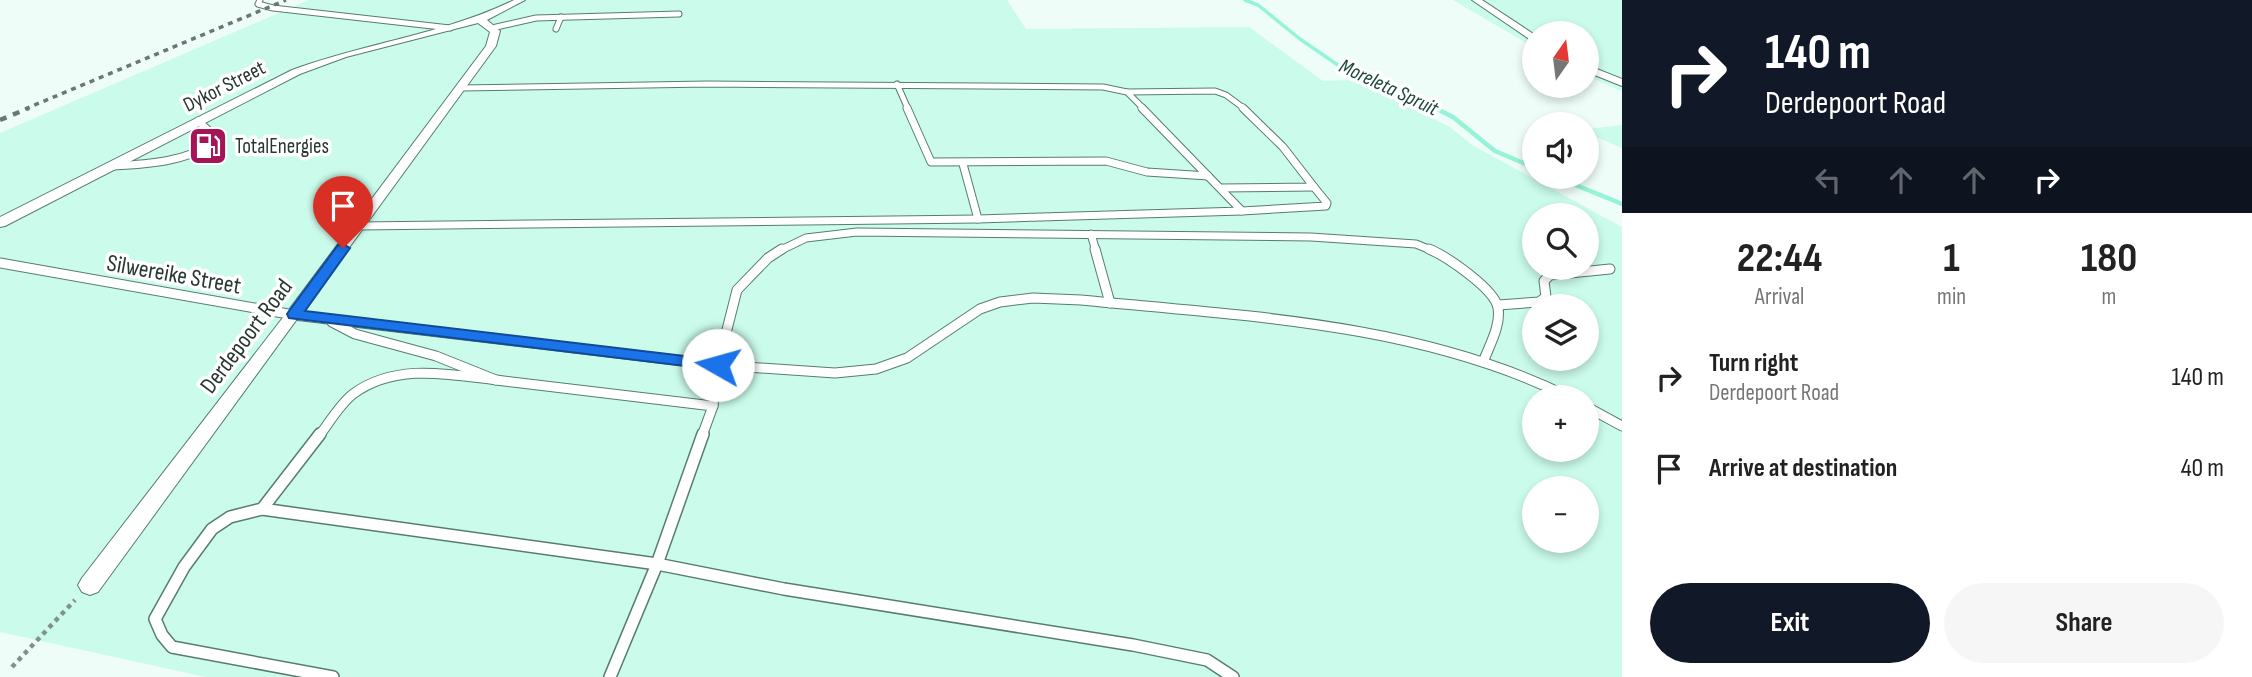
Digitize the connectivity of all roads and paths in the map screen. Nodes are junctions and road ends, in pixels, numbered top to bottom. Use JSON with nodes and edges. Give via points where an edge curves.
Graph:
{"nodes":[{"id":1,"x":260,"y":0,"type":"edge"},
{"id":2,"x":521,"y":0,"type":"edge"},
{"id":3,"x":1476,"y":0,"type":"edge"},
{"id":4,"x":680,"y":14,"type":"dead end"},
{"id":5,"x":561,"y":17,"type":"junction"},
{"id":6,"x":486,"y":24,"type":"junction"},
{"id":7,"x":450,"y":28,"type":"junction"},
{"id":8,"x":556,"y":29,"type":"dead end"},
{"id":9,"x":1522,"y":31,"type":"edge"},
{"id":10,"x":1600,"y":74,"type":"edge"},
{"id":11,"x":1622,"y":83,"type":"edge"},
{"id":12,"x":897,"y":84,"type":"junction"},
{"id":13,"x":461,"y":88,"type":"junction"},
{"id":14,"x":1127,"y":92,"type":"junction"},
{"id":15,"x":198,"y":121,"type":"junction"},
{"id":16,"x":963,"y":164,"type":"junction"},
{"id":17,"x":109,"y":166,"type":"junction"},
{"id":18,"x":1208,"y":176,"type":"junction"},
{"id":19,"x":1314,"y":187,"type":"junction"},
{"id":20,"x":1221,"y":188,"type":"junction"},
{"id":21,"x":1242,"y":211,"type":"junction"},
{"id":22,"x":978,"y":219,"type":"junction"},
{"id":23,"x":0,"y":223,"type":"edge"},
{"id":24,"x":359,"y":226,"type":"junction"},
{"id":25,"x":1091,"y":234,"type":"junction"},
{"id":26,"x":0,"y":263,"type":"edge"},
{"id":27,"x":1610,"y":269,"type":"dead end"},
{"id":28,"x":1110,"y":303,"type":"junction"},
{"id":29,"x":1498,"y":305,"type":"junction"},
{"id":30,"x":294,"y":314,"type":"junction"},
{"id":31,"x":325,"y":318,"type":"junction"},
{"id":32,"x":1485,"y":360,"type":"junction"},
{"id":33,"x":718,"y":365,"type":"junction"},
{"id":34,"x":496,"y":380,"type":"junction"},
{"id":35,"x":1546,"y":385,"type":"edge"},
{"id":36,"x":713,"y":406,"type":"junction"},
{"id":37,"x":1599,"y":414,"type":"edge"},
{"id":38,"x":1622,"y":426,"type":"edge"},
{"id":39,"x":262,"y":509,"type":"junction"},
{"id":40,"x":657,"y":565,"type":"junction"},
{"id":41,"x":90,"y":585,"type":"joint"},
{"id":42,"x":12,"y":667,"type":"dead end"},
{"id":43,"x":333,"y":677,"type":"edge"},
{"id":44,"x":610,"y":677,"type":"edge"},
{"id":45,"x":1233,"y":677,"type":"edge"}],
"edges":[{"from":1,"to":7,"type":"lane","via":[[258,4],[273,8]]},
{"from":2,"to":6,"type":"street"},
{"from":3,"to":9,"type":"street"},
{"from":4,"to":5,"type":"lane"},
{"from":5,"to":6,"type":"lane"},
{"from":5,"to":8,"type":"lane"},
{"from":6,"to":7,"type":"street","name":"Dykor Street"},
{"from":6,"to":13,"type":"street","name":"Derdepoort Road","via":[[495,36]]},
{"from":7,"to":15,"type":"street","name":"Dykor Street","via":[[328,60]]},
{"from":10,"to":11,"type":"street"},
{"from":12,"to":13,"type":"lane"},
{"from":12,"to":14,"type":"lane","via":[[1093,86]]},
{"from":12,"to":16,"type":"lane","via":[[928,160]]},
{"from":13,"to":24,"type":"street","name":"Derdepoort Road"},
{"from":14,"to":18,"type":"lane"},
{"from":14,"to":19,"type":"lane","via":[[1228,94],[1285,149]]},
{"from":15,"to":17,"type":"street","name":"Dykor Street"},
{"from":15,"to":17,"type":"lane","via":[[216,142],[188,158],[167,164]]},
{"from":16,"to":18,"type":"lane","via":[[1106,161],[1147,172]]},
{"from":16,"to":22,"type":"lane"},
{"from":17,"to":23,"type":"street","name":"Dykor Street"},
{"from":18,"to":20,"type":"lane"},
{"from":19,"to":20,"type":"lane"},
{"from":19,"to":21,"type":"lane","via":[[1326,206]]},
{"from":20,"to":21,"type":"lane"},
{"from":21,"to":22,"type":"lane"},
{"from":22,"to":24,"type":"lane"},
{"from":24,"to":30,"type":"street","name":"Derdepoort Road"},
{"from":25,"to":28,"type":"lane"},
{"from":25,"to":29,"type":"lane","via":[[1311,237],[1416,244],[1447,257]]},
{"from":25,"to":33,"type":"lane","via":[[857,232],[806,238],[768,258],[737,290]]},
{"from":26,"to":30,"type":"lane","name":"Silwereike Street"},
{"from":27,"to":29,"type":"lane","via":[[1550,275],[1544,281],[1546,297],[1539,302]]},
{"from":28,"to":32,"type":"lane","name":"Silwereike Street","via":[[1374,332]]},
{"from":28,"to":33,"type":"lane","name":"Silwereike Street","via":[[1033,298],[1000,302],[980,309],[907,358],[876,369],[835,373]]},
{"from":29,"to":32,"type":"lane","via":[[1498,322]]},
{"from":30,"to":31,"type":"lane","name":"Silwereike Street"},
{"from":30,"to":41,"type":"street","name":"Derdepoort Road"},
{"from":31,"to":33,"type":"lane","name":"Silwereike Street"},
{"from":31,"to":34,"type":"lane","via":[[355,334],[436,356]]},
{"from":32,"to":35,"type":"lane","name":"Silwereike Street"},
{"from":33,"to":36,"type":"lane"},
{"from":34,"to":36,"type":"lane"},
{"from":34,"to":39,"type":"lane","via":[[407,371],[365,385],[351,395]]},
{"from":36,"to":40,"type":"lane"},
{"from":37,"to":38,"type":"lane"},
{"from":39,"to":40,"type":"lane"},
{"from":39,"to":43,"type":"lane","via":[[232,516],[212,529],[155,619],[173,647]]},
{"from":40,"to":44,"type":"lane"},
{"from":40,"to":45,"type":"lane","via":[[1133,645],[1207,660]]},
{"from":41,"to":42,"type":"path"}]}
